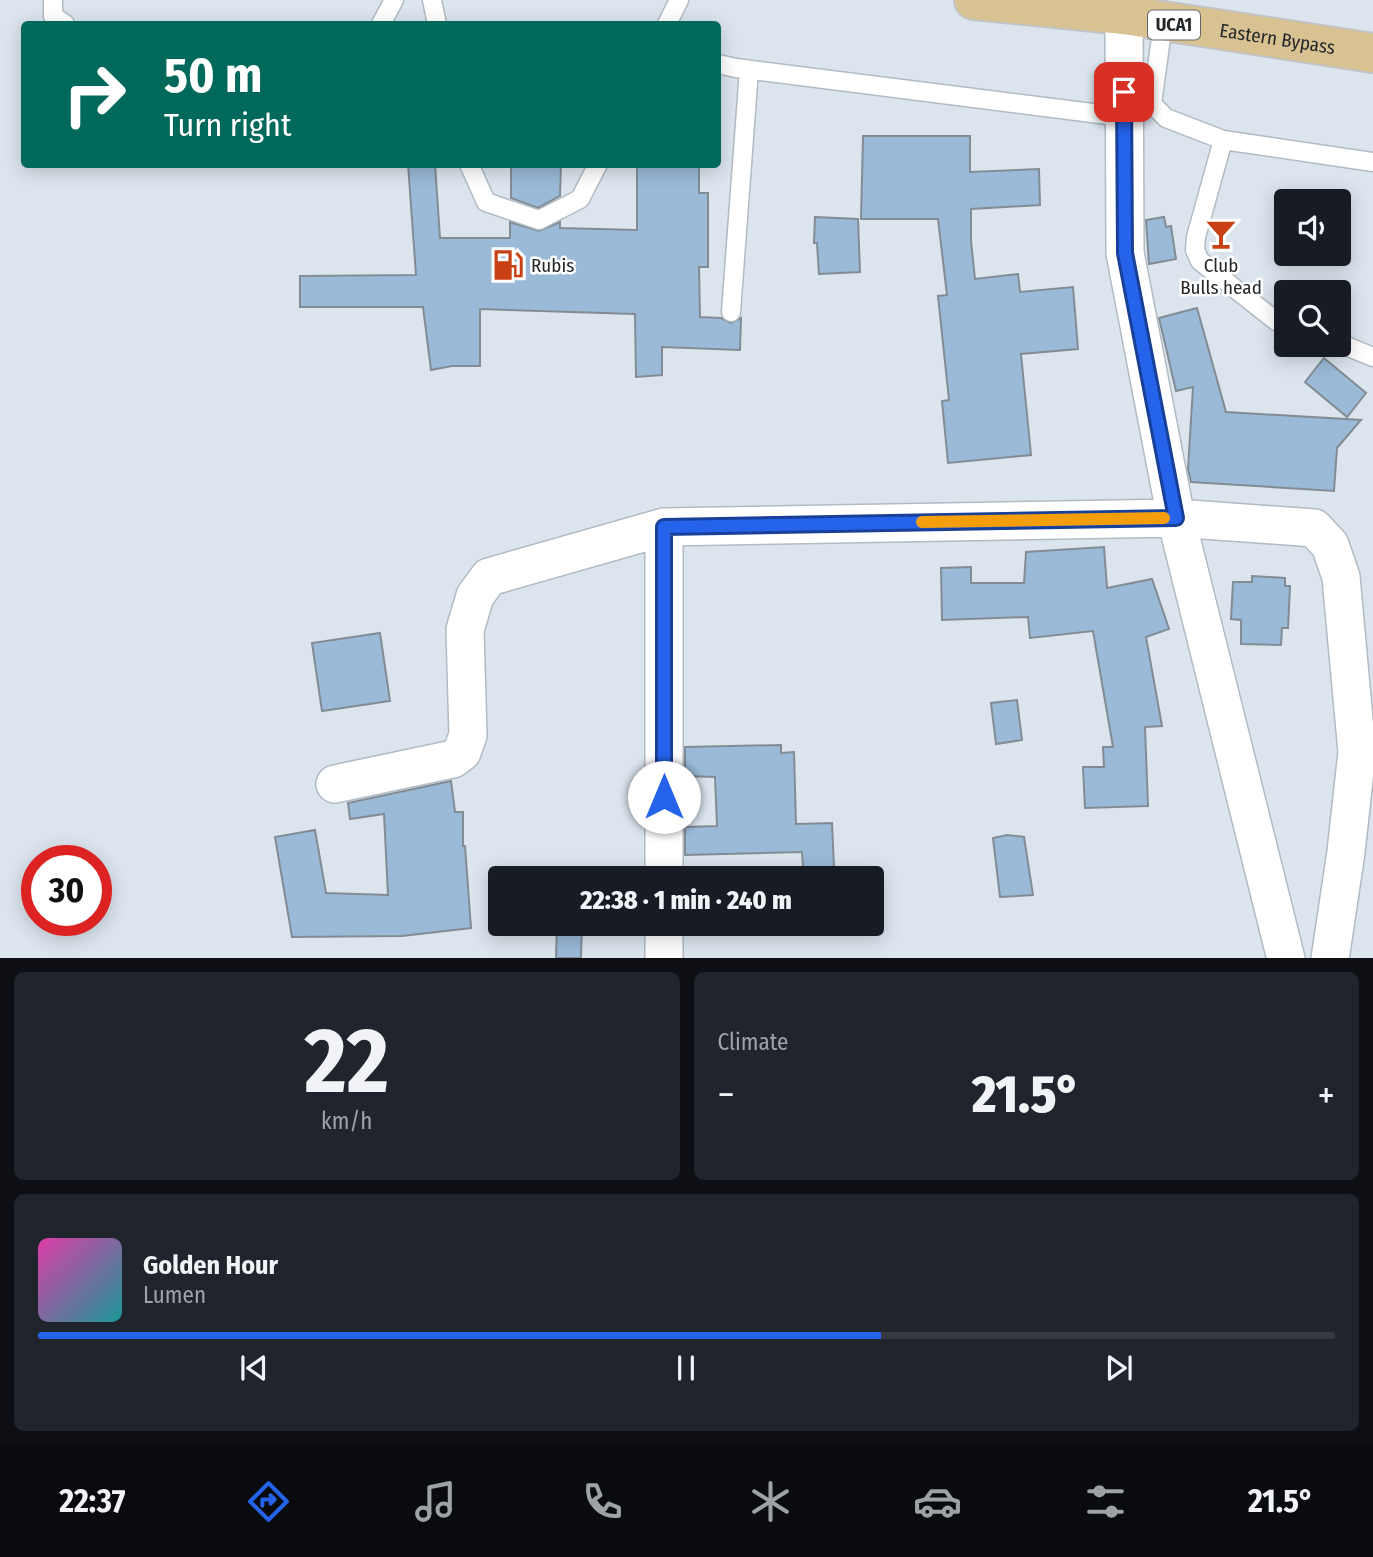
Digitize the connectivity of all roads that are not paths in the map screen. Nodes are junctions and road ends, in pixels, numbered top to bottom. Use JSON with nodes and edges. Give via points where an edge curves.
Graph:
{"nodes":[{"id":1,"x":53,"y":0,"type":"edge"},
{"id":2,"x":394,"y":0,"type":"edge"},
{"id":3,"x":432,"y":0,"type":"edge"},
{"id":4,"x":679,"y":0,"type":"edge"},
{"id":5,"x":974,"y":0,"type":"edge"},
{"id":6,"x":1124,"y":15,"type":"junction"},
{"id":7,"x":60,"y":21,"type":"edge"},
{"id":8,"x":383,"y":21,"type":"edge"},
{"id":9,"x":437,"y":21,"type":"edge"},
{"id":10,"x":668,"y":21,"type":"edge"},
{"id":11,"x":1163,"y":23,"type":"junction"},
{"id":12,"x":1373,"y":53,"type":"edge"},
{"id":13,"x":721,"y":65,"type":"edge"},
{"id":14,"x":749,"y":70,"type":"junction"},
{"id":15,"x":1124,"y":117,"type":"junction"},
{"id":16,"x":1223,"y":140,"type":"junction"},
{"id":17,"x":1373,"y":162,"type":"edge"},
{"id":18,"x":471,"y":168,"type":"edge"},
{"id":19,"x":595,"y":168,"type":"edge"},
{"id":20,"x":731,"y":312,"type":"dead end"},
{"id":21,"x":1274,"y":319,"type":"edge"},
{"id":22,"x":1351,"y":347,"type":"edge"},
{"id":23,"x":1373,"y":357,"type":"edge"},
{"id":24,"x":1176,"y":518,"type":"junction"},
{"id":25,"x":664,"y":527,"type":"junction"},
{"id":26,"x":1365,"y":752,"type":"edge"},
{"id":27,"x":335,"y":784,"type":"dead end"},
{"id":28,"x":664,"y":866,"type":"edge"},
{"id":29,"x":664,"y":936,"type":"edge"},
{"id":30,"x":664,"y":958,"type":"edge"},
{"id":31,"x":1286,"y":958,"type":"edge"},
{"id":32,"x":1330,"y":958,"type":"edge"}],
"edges":[{"from":1,"to":7,"type":"lane","via":[[53,16]]},
{"from":2,"to":8,"type":"lane"},
{"from":3,"to":9,"type":"lane"},
{"from":4,"to":10,"type":"lane"},
{"from":5,"to":6,"type":"main road","name":"Eastern Bypass","number":"UCA1"},
{"from":6,"to":11,"type":"main road","name":"Eastern Bypass","number":"UCA1"},
{"from":6,"to":15,"type":"street"},
{"from":11,"to":12,"type":"main road","name":"Eastern Bypass","number":"UCA1"},
{"from":11,"to":16,"type":"lane","via":[[1152,104],[1166,118]]},
{"from":13,"to":14,"type":"lane"},
{"from":14,"to":15,"type":"lane"},
{"from":14,"to":20,"type":"lane"},
{"from":15,"to":24,"type":"street","via":[[1125,253]]},
{"from":16,"to":17,"type":"lane"},
{"from":16,"to":21,"type":"lane","via":[[1195,250],[1200,261]]},
{"from":18,"to":19,"type":"lane","via":[[486,202],[539,220],[580,200]]},
{"from":22,"to":23,"type":"lane"},
{"from":24,"to":25,"type":"street"},
{"from":24,"to":26,"type":"street","via":[[1314,528],[1330,545],[1342,577]]},
{"from":24,"to":31,"type":"street"},
{"from":25,"to":27,"type":"street","via":[[489,578],[475,596],[466,631],[468,735],[462,752],[453,759]]},
{"from":25,"to":28,"type":"street"},
{"from":26,"to":32,"type":"street"},
{"from":29,"to":30,"type":"street"}]}
